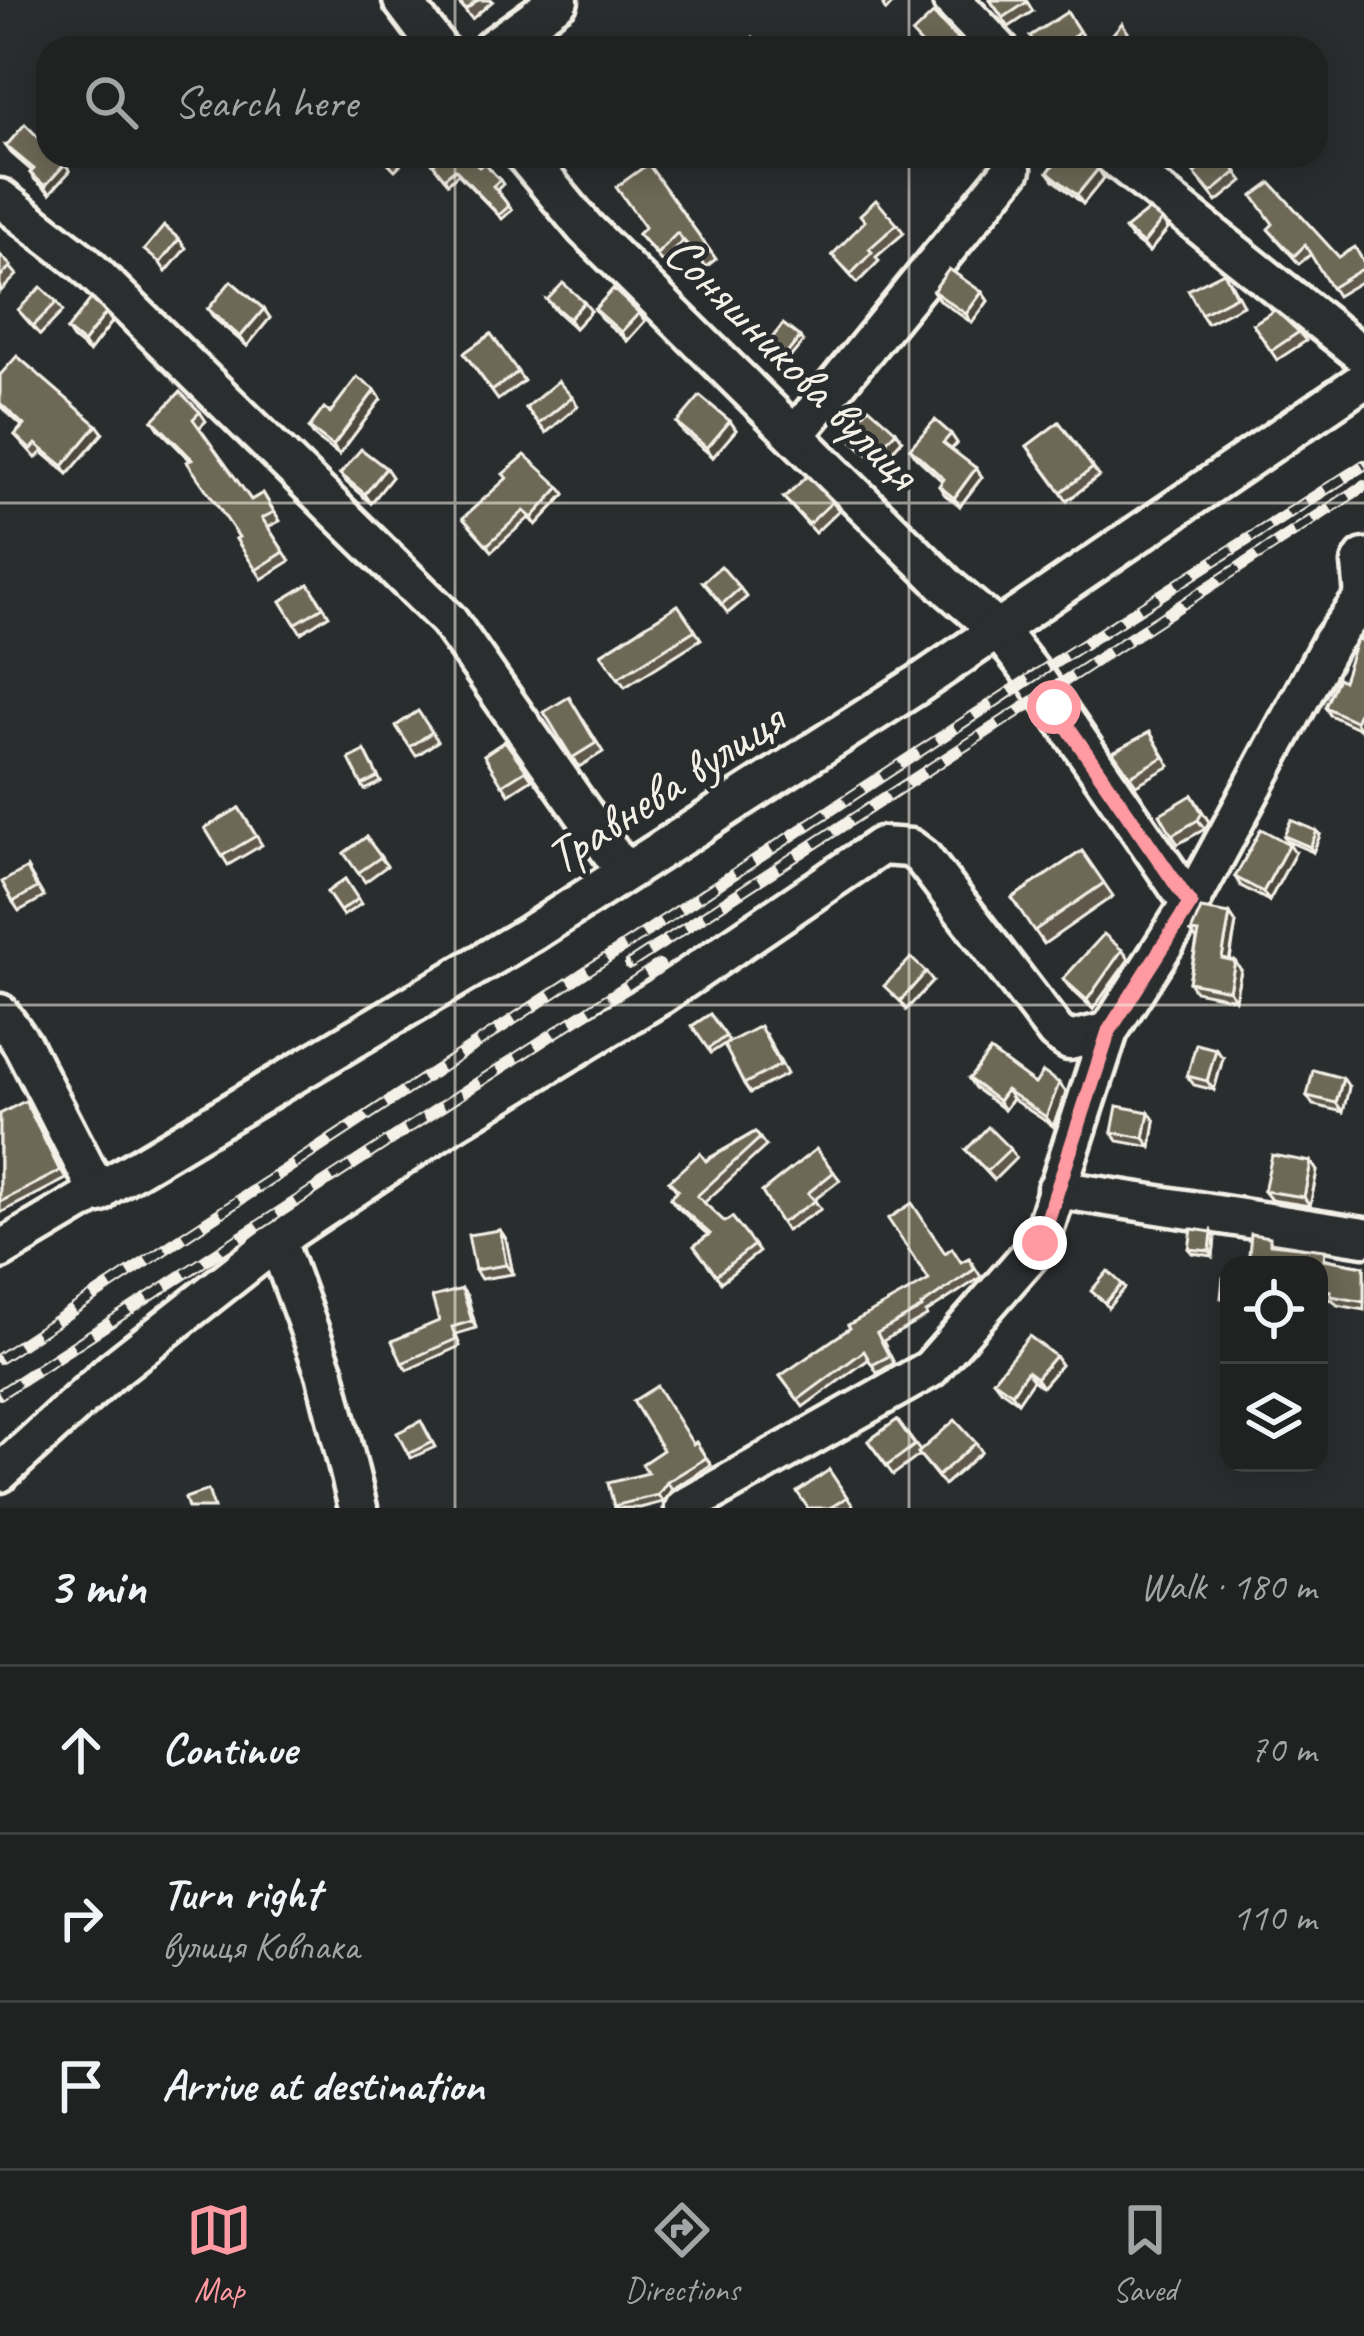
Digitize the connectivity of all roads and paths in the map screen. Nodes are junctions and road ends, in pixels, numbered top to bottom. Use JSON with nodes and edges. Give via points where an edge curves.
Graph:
{"nodes":[{"id":1,"x":402,"y":0,"type":"edge"},
{"id":2,"x":559,"y":0,"type":"edge"},
{"id":3,"x":952,"y":0,"type":"edge"},
{"id":4,"x":429,"y":36,"type":"edge"},
{"id":5,"x":509,"y":36,"type":"edge"},
{"id":6,"x":986,"y":36,"type":"edge"},
{"id":7,"x":535,"y":168,"type":"edge"},
{"id":8,"x":1128,"y":168,"type":"edge"},
{"id":9,"x":1012,"y":169,"type":"dead end"},
{"id":10,"x":0,"y":198,"type":"edge"},
{"id":11,"x":1364,"y":356,"type":"edge"},
{"id":12,"x":1364,"y":380,"type":"edge"},
{"id":13,"x":796,"y":434,"type":"junction"},
{"id":14,"x":1364,"y":558,"type":"edge"},
{"id":15,"x":1364,"y":597,"type":"edge"},
{"id":16,"x":998,"y":630,"type":"junction"},
{"id":17,"x":624,"y":871,"type":"junction"},
{"id":18,"x":1190,"y":904,"type":"junction"},
{"id":19,"x":0,"y":1012,"type":"edge"},
{"id":20,"x":1109,"y":1031,"type":"junction"},
{"id":21,"x":1056,"y":1189,"type":"junction"},
{"id":22,"x":99,"y":1194,"type":"junction"},
{"id":23,"x":1362,"y":1225,"type":"edge"},
{"id":24,"x":277,"y":1241,"type":"junction"},
{"id":25,"x":0,"y":1250,"type":"edge"},
{"id":26,"x":0,"y":1473,"type":"edge"},
{"id":27,"x":358,"y":1508,"type":"edge"},
{"id":28,"x":684,"y":1508,"type":"edge"}],
"edges":[{"from":1,"to":4,"type":"street"},
{"from":2,"to":5,"type":"street"},
{"from":3,"to":6,"type":"street"},
{"from":7,"to":13,"type":"street","name":"Соняшникова вулиця","via":[[585,228]]},
{"from":8,"to":11,"type":"street"},
{"from":9,"to":13,"type":"street"},
{"from":10,"to":17,"type":"street","via":[[84,263],[448,620]]},
{"from":12,"to":16,"type":"street","name":"Травнева вулиця"},
{"from":13,"to":16,"type":"street","name":"Соняшникова вулиця"},
{"from":14,"to":15,"type":"street"},
{"from":15,"to":18,"type":"street","via":[[1331,641]]},
{"from":16,"to":17,"type":"street","name":"Травнева вулиця"},
{"from":16,"to":18,"type":"street","name":"Соняшникова вулиця"},
{"from":17,"to":22,"type":"street","name":"Травнева вулиця"},
{"from":18,"to":20,"type":"street"},
{"from":19,"to":22,"type":"street"},
{"from":20,"to":21,"type":"street"},
{"from":20,"to":24,"type":"street","via":[[1069,1041],[1056,1032],[922,857],[881,846]]},
{"from":21,"to":23,"type":"street"},
{"from":21,"to":28,"type":"street","via":[[1040,1243],[930,1369]]},
{"from":22,"to":25,"type":"street","name":"Травнева вулиця"},
{"from":24,"to":26,"type":"street","via":[[112,1371]]},
{"from":24,"to":27,"type":"street","via":[[326,1373]]}]}
